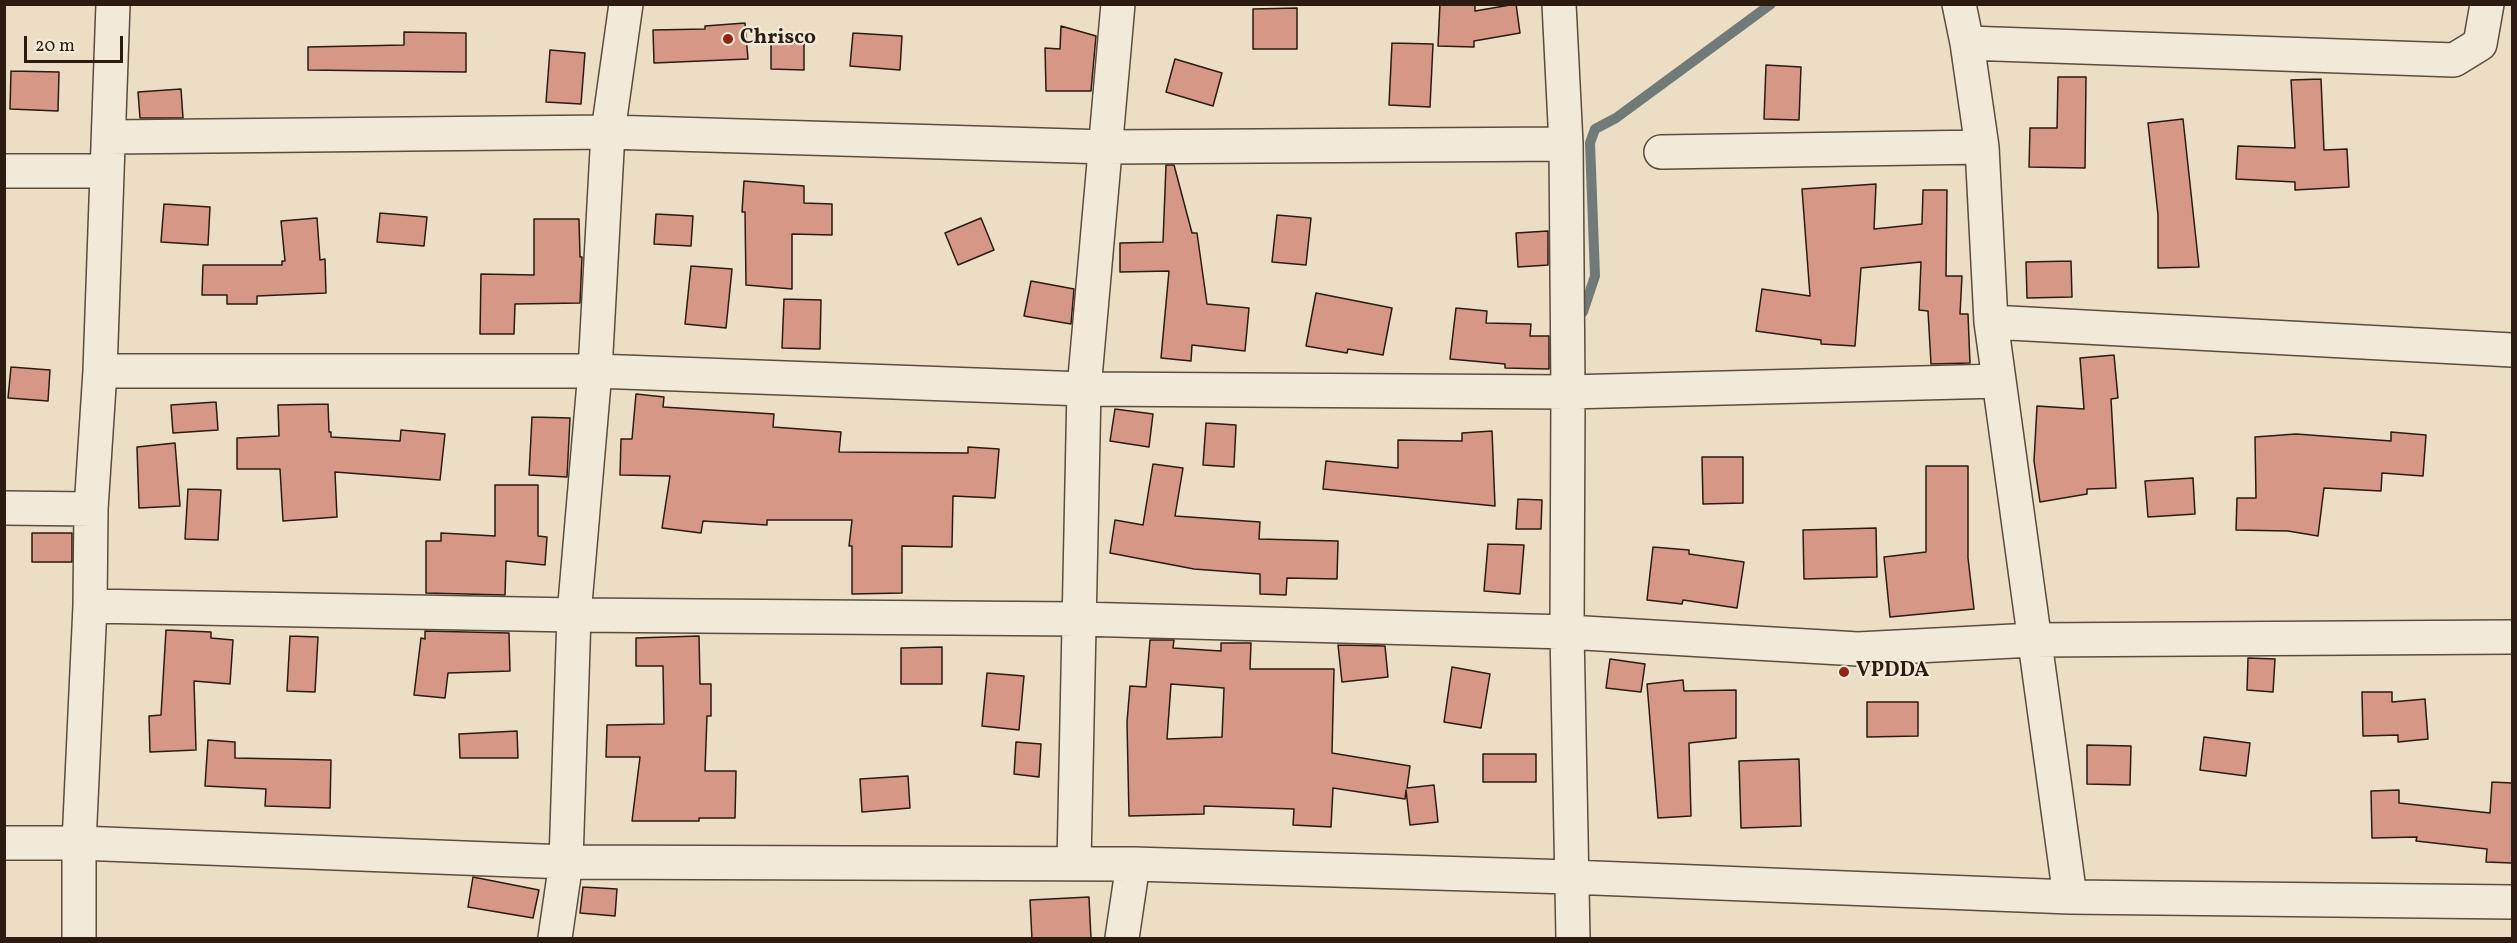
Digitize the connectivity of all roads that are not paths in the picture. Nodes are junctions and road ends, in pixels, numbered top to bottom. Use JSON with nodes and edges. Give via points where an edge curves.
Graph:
{"nodes":[{"id":1,"x":113,"y":4,"type":"edge"},
{"id":2,"x":626,"y":4,"type":"edge"},
{"id":3,"x":1118,"y":4,"type":"edge"},
{"id":4,"x":1559,"y":4,"type":"edge"},
{"id":5,"x":1959,"y":4,"type":"edge"},
{"id":6,"x":2487,"y":4,"type":"edge"},
{"id":7,"x":1967,"y":42,"type":"junction"},
{"id":8,"x":608,"y":132,"type":"junction"},
{"id":9,"x":109,"y":137,"type":"junction"},
{"id":10,"x":1566,"y":144,"type":"junction"},
{"id":11,"x":1107,"y":147,"type":"junction"},
{"id":12,"x":1982,"y":147,"type":"junction"},
{"id":13,"x":1662,"y":152,"type":"dead end"},
{"id":14,"x":4,"y":171,"type":"edge"},
{"id":15,"x":107,"y":171,"type":"junction"},
{"id":16,"x":1991,"y":322,"type":"junction"},
{"id":17,"x":2512,"y":350,"type":"edge"},
{"id":18,"x":100,"y":371,"type":"junction"},
{"id":19,"x":595,"y":371,"type":"junction"},
{"id":20,"x":1999,"y":381,"type":"junction"},
{"id":21,"x":1084,"y":388,"type":"junction"},
{"id":22,"x":1568,"y":392,"type":"junction"},
{"id":23,"x":4,"y":508,"type":"edge"},
{"id":24,"x":91,"y":509,"type":"junction"},
{"id":25,"x":90,"y":606,"type":"junction"},
{"id":26,"x":574,"y":615,"type":"junction"},
{"id":27,"x":1078,"y":619,"type":"junction"},
{"id":28,"x":1567,"y":632,"type":"junction"},
{"id":29,"x":2512,"y":637,"type":"edge"},
{"id":30,"x":2033,"y":640,"type":"junction"},
{"id":31,"x":4,"y":843,"type":"edge"},
{"id":32,"x":79,"y":843,"type":"junction"},
{"id":33,"x":566,"y":862,"type":"junction"},
{"id":34,"x":1074,"y":863,"type":"junction"},
{"id":35,"x":1133,"y":864,"type":"junction"},
{"id":36,"x":1570,"y":877,"type":"junction"},
{"id":37,"x":2070,"y":897,"type":"junction"},
{"id":38,"x":2512,"y":902,"type":"edge"},
{"id":39,"x":79,"y":939,"type":"edge"},
{"id":40,"x":555,"y":939,"type":"edge"},
{"id":41,"x":1122,"y":939,"type":"edge"},
{"id":42,"x":1573,"y":939,"type":"edge"}],
"edges":[{"from":1,"to":9,"type":"street"},
{"from":2,"to":8,"type":"street"},
{"from":3,"to":11,"type":"street"},
{"from":4,"to":10,"type":"street"},
{"from":5,"to":7,"type":"street"},
{"from":6,"to":7,"type":"street","via":[[2480,44],[2454,60]]},
{"from":7,"to":12,"type":"street"},
{"from":8,"to":9,"type":"street"},
{"from":8,"to":11,"type":"street"},
{"from":8,"to":19,"type":"street"},
{"from":9,"to":15,"type":"street"},
{"from":10,"to":11,"type":"street"},
{"from":10,"to":22,"type":"street"},
{"from":11,"to":21,"type":"street"},
{"from":12,"to":13,"type":"street"},
{"from":12,"to":16,"type":"street"},
{"from":14,"to":15,"type":"street"},
{"from":15,"to":18,"type":"street"},
{"from":16,"to":17,"type":"street"},
{"from":16,"to":20,"type":"street"},
{"from":18,"to":19,"type":"street"},
{"from":18,"to":24,"type":"street"},
{"from":19,"to":21,"type":"street"},
{"from":19,"to":26,"type":"street"},
{"from":20,"to":22,"type":"street"},
{"from":20,"to":30,"type":"street"},
{"from":21,"to":22,"type":"street"},
{"from":21,"to":27,"type":"street"},
{"from":22,"to":28,"type":"street"},
{"from":23,"to":24,"type":"street"},
{"from":24,"to":25,"type":"street"},
{"from":25,"to":26,"type":"street"},
{"from":25,"to":32,"type":"street"},
{"from":26,"to":27,"type":"street"},
{"from":26,"to":33,"type":"street"},
{"from":27,"to":28,"type":"street"},
{"from":27,"to":34,"type":"street"},
{"from":28,"to":30,"type":"street","via":[[1858,649]]},
{"from":28,"to":36,"type":"street"},
{"from":29,"to":30,"type":"street"},
{"from":30,"to":37,"type":"street"},
{"from":31,"to":32,"type":"street"},
{"from":32,"to":33,"type":"street"},
{"from":32,"to":39,"type":"street"},
{"from":33,"to":34,"type":"street"},
{"from":33,"to":40,"type":"street"},
{"from":34,"to":35,"type":"street"},
{"from":35,"to":36,"type":"street"},
{"from":35,"to":41,"type":"street"},
{"from":36,"to":37,"type":"street"},
{"from":36,"to":42,"type":"street"},
{"from":37,"to":38,"type":"street"}]}
